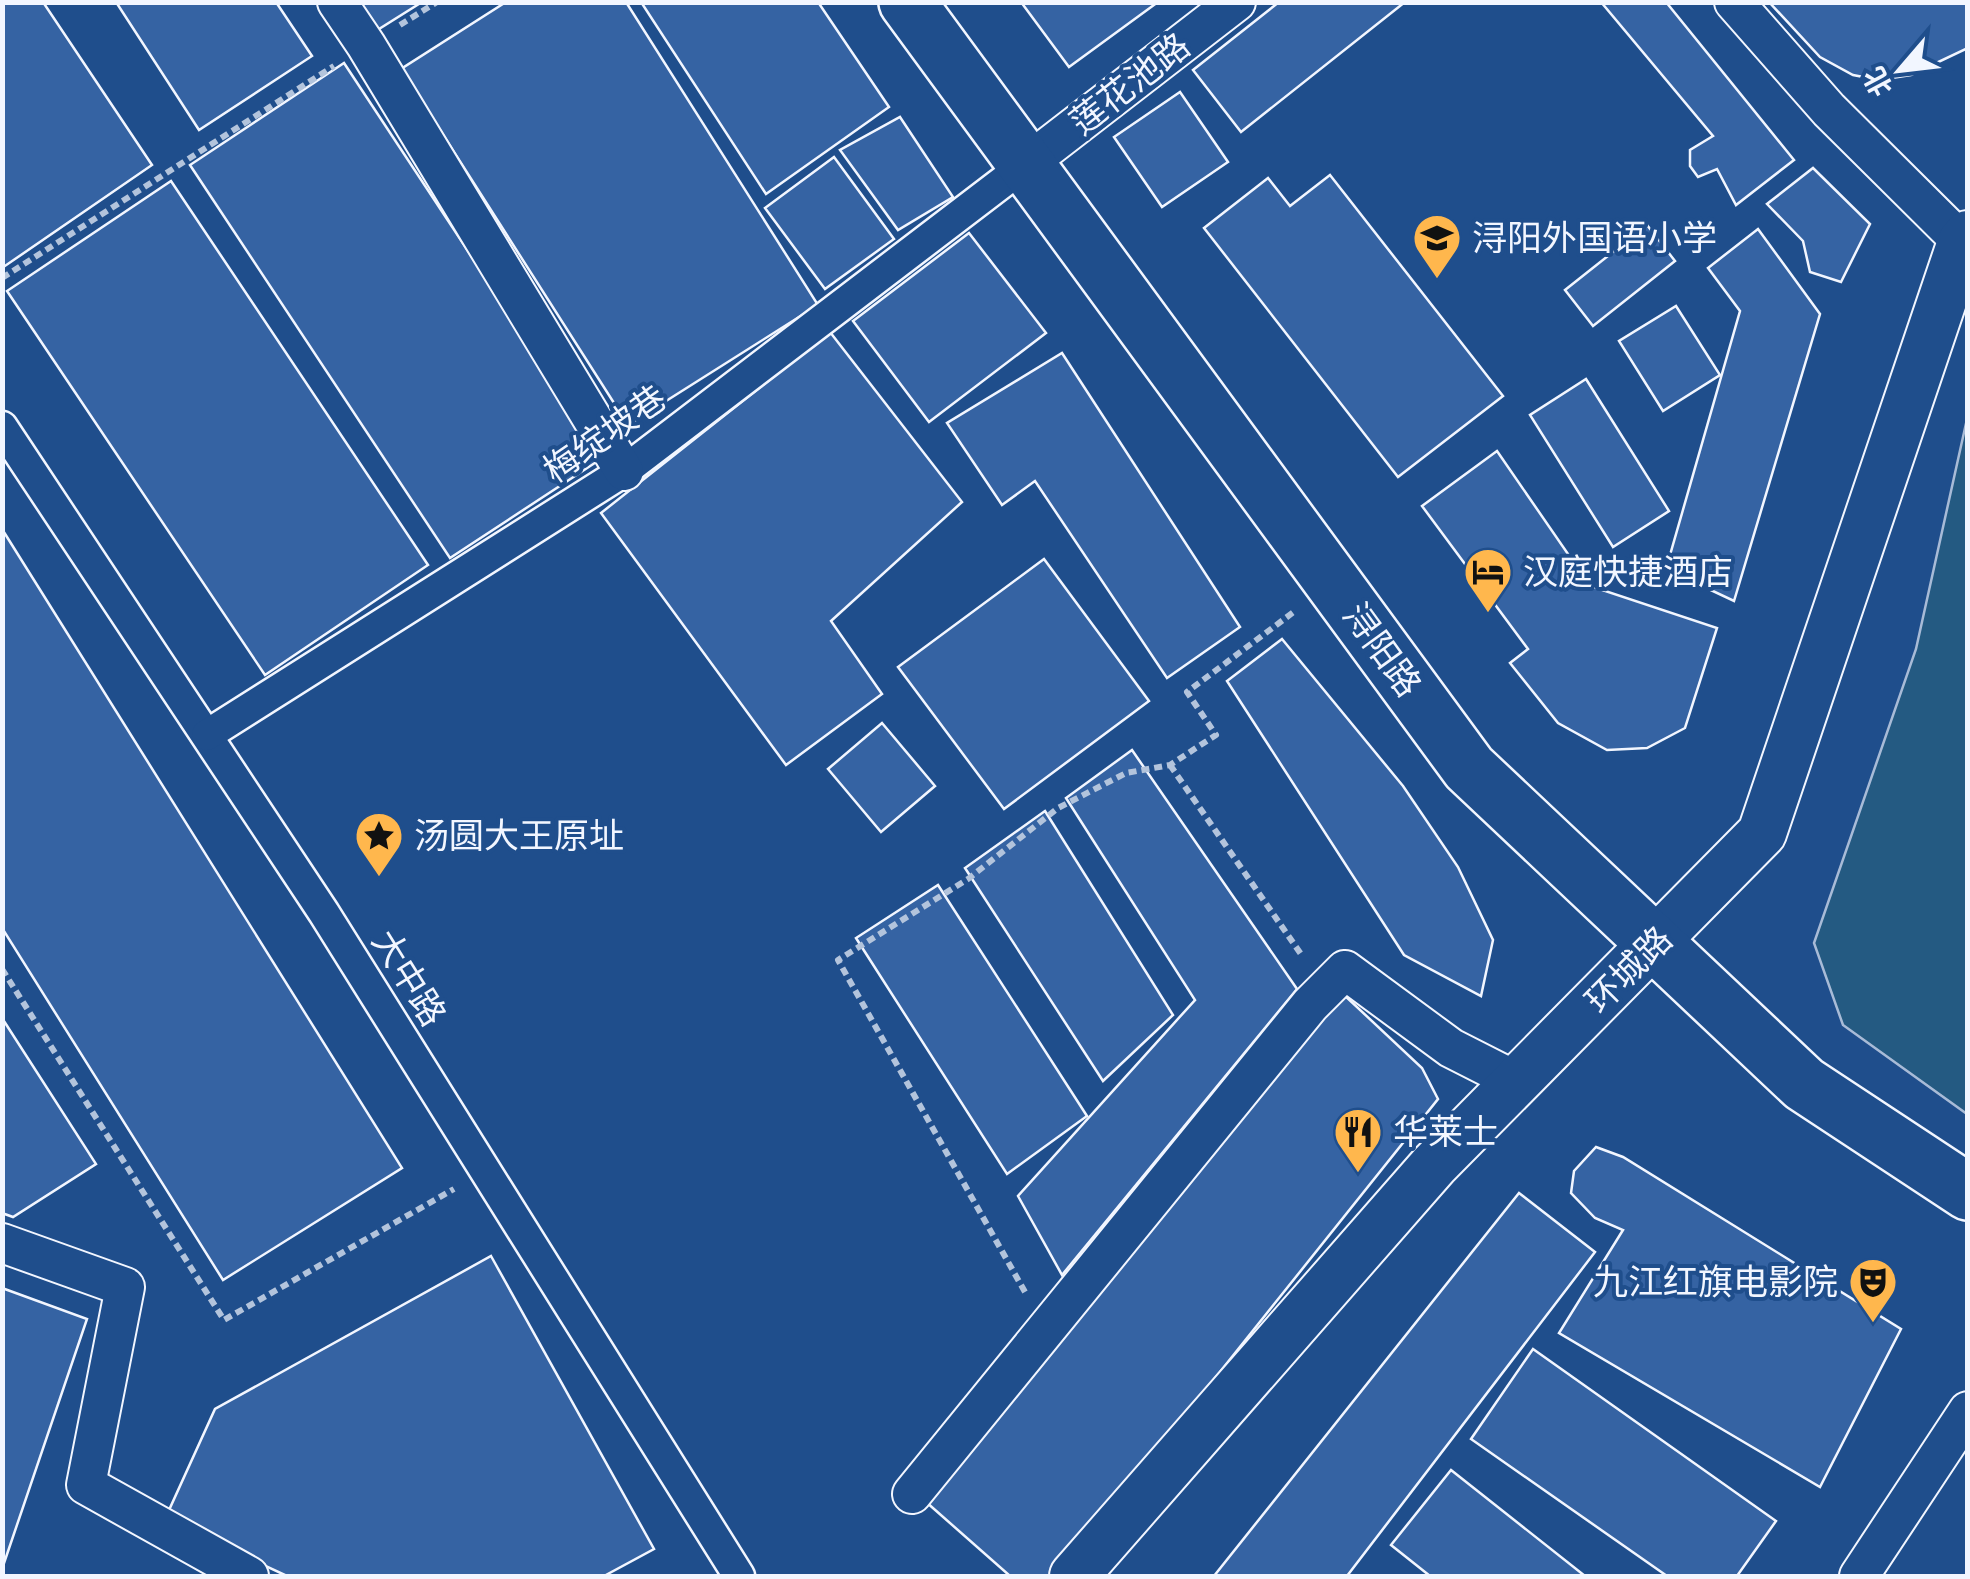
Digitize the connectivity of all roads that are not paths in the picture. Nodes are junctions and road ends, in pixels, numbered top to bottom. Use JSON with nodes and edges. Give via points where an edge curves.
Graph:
{"nodes":[{"id":1,"x":337,"y":2,"type":"edge"},
{"id":2,"x":907,"y":2,"type":"edge"},
{"id":3,"x":1236,"y":2,"type":"edge"},
{"id":4,"x":1734,"y":2,"type":"edge"},
{"id":5,"x":1025,"y":165,"type":"junction"},
{"id":6,"x":1965,"y":239,"type":"edge"},
{"id":7,"x":2,"y":426,"type":"edge"},
{"id":8,"x":624,"y":471,"type":"junction"},
{"id":9,"x":207,"y":735,"type":"junction"},
{"id":10,"x":1654,"y":946,"type":"junction"},
{"id":11,"x":1518,"y":1082,"type":"junction"},
{"id":12,"x":1968,"y":1192,"type":"edge"},
{"id":13,"x":2,"y":1243,"type":"edge"},
{"id":14,"x":1968,"y":1412,"type":"edge"},
{"id":15,"x":912,"y":1494,"type":"dead end"},
{"id":16,"x":249,"y":1576,"type":"edge"},
{"id":17,"x":739,"y":1576,"type":"edge"},
{"id":18,"x":1074,"y":1576,"type":"edge"},
{"id":19,"x":1859,"y":1576,"type":"edge"}],
"edges":[{"from":1,"to":8,"type":"street"},
{"from":2,"to":5,"type":"main road","name":"浔阳路"},
{"from":3,"to":5,"type":"street","name":"莲花池路"},
{"from":4,"to":6,"type":"street","via":[[1829,110]]},
{"from":5,"to":8,"type":"street","name":"梅绽坡巷"},
{"from":5,"to":10,"type":"main road","name":"浔阳路","via":[[1469,768]]},
{"from":6,"to":10,"type":"street","name":"环城路","via":[[1762,833]]},
{"from":7,"to":9,"type":"street","name":"大中路"},
{"from":8,"to":9,"type":"street","name":"梅绽坡巷"},
{"from":9,"to":17,"type":"street","name":"大中路"},
{"from":10,"to":11,"type":"street","name":"环城路"},
{"from":10,"to":12,"type":"main road","name":"浔阳路","via":[[1804,1084]]},
{"from":11,"to":15,"type":"street","via":[[1451,1048],[1345,970]]},
{"from":11,"to":18,"type":"street","name":"环城路","via":[[1434,1166]]},
{"from":13,"to":16,"type":"street","via":[[125,1287],[86,1485]]},
{"from":14,"to":19,"type":"street"}]}
